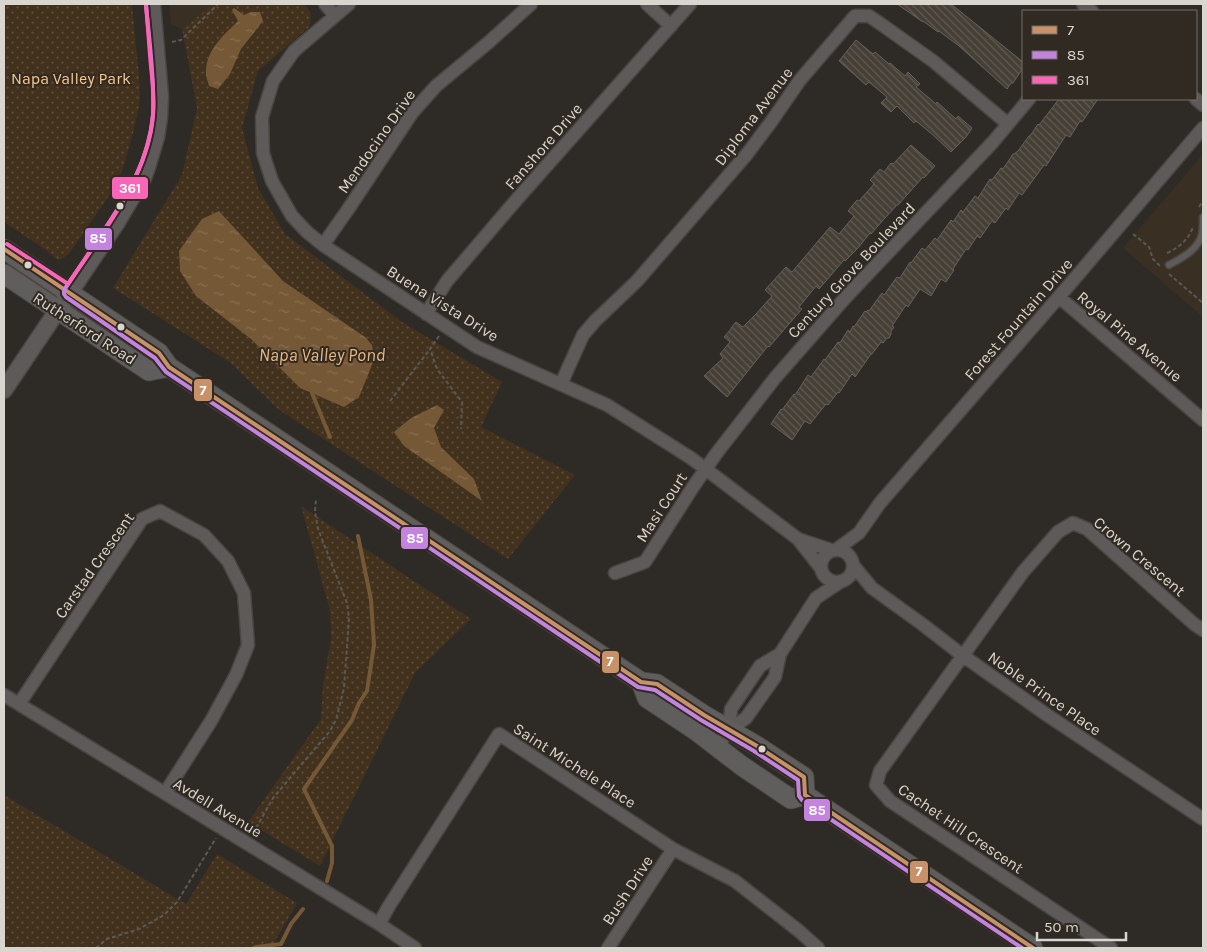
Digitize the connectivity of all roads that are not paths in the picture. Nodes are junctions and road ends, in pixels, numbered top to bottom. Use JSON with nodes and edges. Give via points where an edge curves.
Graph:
{"nodes":[{"id":1,"x":152,"y":4,"type":"edge"},
{"id":2,"x":325,"y":4,"type":"edge"},
{"id":3,"x":349,"y":4,"type":"edge"},
{"id":4,"x":531,"y":4,"type":"edge"},
{"id":5,"x":648,"y":4,"type":"edge"},
{"id":6,"x":690,"y":4,"type":"edge"},
{"id":7,"x":335,"y":16,"type":"junction"},
{"id":8,"x":671,"y":26,"type":"junction"},
{"id":9,"x":1027,"y":100,"type":"edge"},
{"id":10,"x":1008,"y":124,"type":"junction"},
{"id":11,"x":1203,"y":128,"type":"edge"},
{"id":12,"x":1203,"y":217,"type":"edge"},
{"id":13,"x":323,"y":245,"type":"junction"},
{"id":14,"x":4,"y":249,"type":"edge"},
{"id":15,"x":1169,"y":264,"type":"dead end"},
{"id":16,"x":4,"y":274,"type":"edge"},
{"id":17,"x":70,"y":293,"type":"junction"},
{"id":18,"x":1059,"y":297,"type":"junction"},
{"id":19,"x":58,"y":310,"type":"junction"},
{"id":20,"x":426,"y":314,"type":"junction"},
{"id":21,"x":169,"y":367,"type":"junction"},
{"id":22,"x":560,"y":384,"type":"junction"},
{"id":23,"x":4,"y":390,"type":"edge"},
{"id":24,"x":1203,"y":420,"type":"edge"},
{"id":25,"x":705,"y":469,"type":"junction"},
{"id":26,"x":859,"y":533,"type":"junction"},
{"id":27,"x":798,"y":539,"type":"junction"},
{"id":28,"x":834,"y":550,"type":"junction"},
{"id":29,"x":853,"y":564,"type":"junction"},
{"id":30,"x":820,"y":567,"type":"junction"},
{"id":31,"x":615,"y":573,"type":"dead end"},
{"id":32,"x":841,"y":582,"type":"junction"},
{"id":33,"x":872,"y":588,"type":"junction"},
{"id":34,"x":816,"y":598,"type":"junction"},
{"id":35,"x":1203,"y":630,"type":"edge"},
{"id":36,"x":780,"y":654,"type":"junction"},
{"id":37,"x":962,"y":655,"type":"junction"},
{"id":38,"x":641,"y":682,"type":"junction"},
{"id":39,"x":4,"y":695,"type":"edge"},
{"id":40,"x":19,"y":704,"type":"junction"},
{"id":41,"x":729,"y":730,"type":"junction"},
{"id":42,"x":717,"y":747,"type":"junction"},
{"id":43,"x":165,"y":793,"type":"junction"},
{"id":44,"x":805,"y":795,"type":"junction"},
{"id":45,"x":1203,"y":819,"type":"edge"},
{"id":46,"x":673,"y":849,"type":"junction"},
{"id":47,"x":379,"y":924,"type":"junction"},
{"id":48,"x":415,"y":948,"type":"edge"},
{"id":49,"x":608,"y":948,"type":"edge"},
{"id":50,"x":818,"y":948,"type":"edge"},
{"id":51,"x":1033,"y":948,"type":"edge"},
{"id":52,"x":1111,"y":948,"type":"edge"}],
"edges":[{"from":1,"to":17,"type":"street","via":[[160,96],[152,153],[127,207]]},
{"from":2,"to":7,"type":"street"},
{"from":3,"to":7,"type":"street","name":"Buena Vista Drive"},
{"from":4,"to":13,"type":"street","name":"Mendocino Drive","via":[[430,92],[412,113]]},
{"from":5,"to":8,"type":"street"},
{"from":6,"to":8,"type":"street","name":"Fanshore Drive"},
{"from":7,"to":13,"type":"street","name":"Buena Vista Drive","via":[[294,51],[273,81],[262,117],[263,153],[272,181],[292,216]]},
{"from":8,"to":20,"type":"street","name":"Fanshore Drive","via":[[447,281]]},
{"from":9,"to":10,"type":"street","name":"Century Grove Boulevard"},
{"from":10,"to":22,"type":"street","name":"Diploma Avenue","via":[[933,61],[878,22],[869,16],[854,16],[800,80],[748,154],[637,281],[595,321]]},
{"from":10,"to":25,"type":"street","name":"Century Grove Boulevard","via":[[846,297],[775,378]]},
{"from":11,"to":18,"type":"street","name":"Forest Fountain Drive"},
{"from":12,"to":15,"type":"lane","via":[[1202,232],[1196,245],[1189,254]]},
{"from":13,"to":20,"type":"street","name":"Buena Vista Drive"},
{"from":14,"to":17,"type":"main road","name":"Rutherford Road"},
{"from":16,"to":19,"type":"main road","name":"Rutherford Road"},
{"from":17,"to":19,"type":"street"},
{"from":17,"to":21,"type":"main road","name":"Rutherford Road","via":[[159,353]]},
{"from":18,"to":24,"type":"street","name":"Royal Pine Avenue"},
{"from":18,"to":26,"type":"street","name":"Forest Fountain Drive","via":[[880,502]]},
{"from":19,"to":21,"type":"main road","name":"Rutherford Road","via":[[149,371]]},
{"from":19,"to":23,"type":"street"},
{"from":20,"to":22,"type":"street","name":"Buena Vista Drive","via":[[477,347]]},
{"from":21,"to":38,"type":"main road","name":"Rutherford Road"},
{"from":22,"to":25,"type":"street","name":"Buena Vista Drive","via":[[608,406]]},
{"from":25,"to":27,"type":"street","name":"Buena Vista Drive"},
{"from":25,"to":31,"type":"street","name":"Masi Court","via":[[645,562]]},
{"from":26,"to":28,"type":"street","name":"Forest Fountain Drive"},
{"from":26,"to":29,"type":"street","name":"Forest Fountain Drive"},
{"from":27,"to":28,"type":"street","name":"Buena Vista Drive"},
{"from":27,"to":30,"type":"street","name":"Buena Vista Drive"},
{"from":28,"to":29,"type":"street","via":[[846,552]]},
{"from":28,"to":30,"type":"street","via":[[822,557]]},
{"from":29,"to":32,"type":"street","via":[[850,576]]},
{"from":29,"to":33,"type":"street","name":"Noble Prince Place"},
{"from":30,"to":32,"type":"street","via":[[828,580]]},
{"from":30,"to":34,"type":"street"},
{"from":32,"to":33,"type":"street","name":"Noble Prince Place"},
{"from":32,"to":34,"type":"street"},
{"from":33,"to":37,"type":"street","name":"Noble Prince Place"},
{"from":34,"to":36,"type":"street"},
{"from":35,"to":37,"type":"street","name":"Crown Crescent","via":[[1086,530],[1073,523],[1058,532],[1023,572]]},
{"from":36,"to":41,"type":"street","via":[[775,677],[746,718]]},
{"from":36,"to":41,"type":"street","via":[[760,666],[731,709]]},
{"from":37,"to":45,"type":"street","name":"Noble Prince Place"},
{"from":37,"to":52,"type":"street","name":"Cachet Hill Crescent","via":[[880,771],[876,785],[890,801]]},
{"from":38,"to":41,"type":"main road","name":"Rutherford Road","via":[[657,684]]},
{"from":38,"to":42,"type":"main road","name":"Rutherford Road","via":[[647,698]]},
{"from":39,"to":40,"type":"street","name":"Avdell Avenue"},
{"from":40,"to":43,"type":"street","name":"Avdell Avenue"},
{"from":40,"to":43,"type":"street","name":"Carstad Crescent","via":[[142,518],[160,511],[204,536],[228,561],[244,593],[248,645],[211,721]]},
{"from":41,"to":42,"type":"street"},
{"from":41,"to":44,"type":"main road","name":"Rutherford Road","via":[[804,777]]},
{"from":42,"to":44,"type":"main road","name":"Rutherford Road","via":[[791,799]]},
{"from":43,"to":47,"type":"street","name":"Avdell Avenue"},
{"from":44,"to":51,"type":"main road","name":"Rutherford Road"},
{"from":46,"to":47,"type":"street","name":"Saint Michele Place","via":[[499,734]]},
{"from":46,"to":49,"type":"street","name":"Bush Drive"},
{"from":46,"to":50,"type":"street","name":"Saint Michele Place","via":[[735,881]]},
{"from":47,"to":48,"type":"street","name":"Avdell Avenue"}]}
